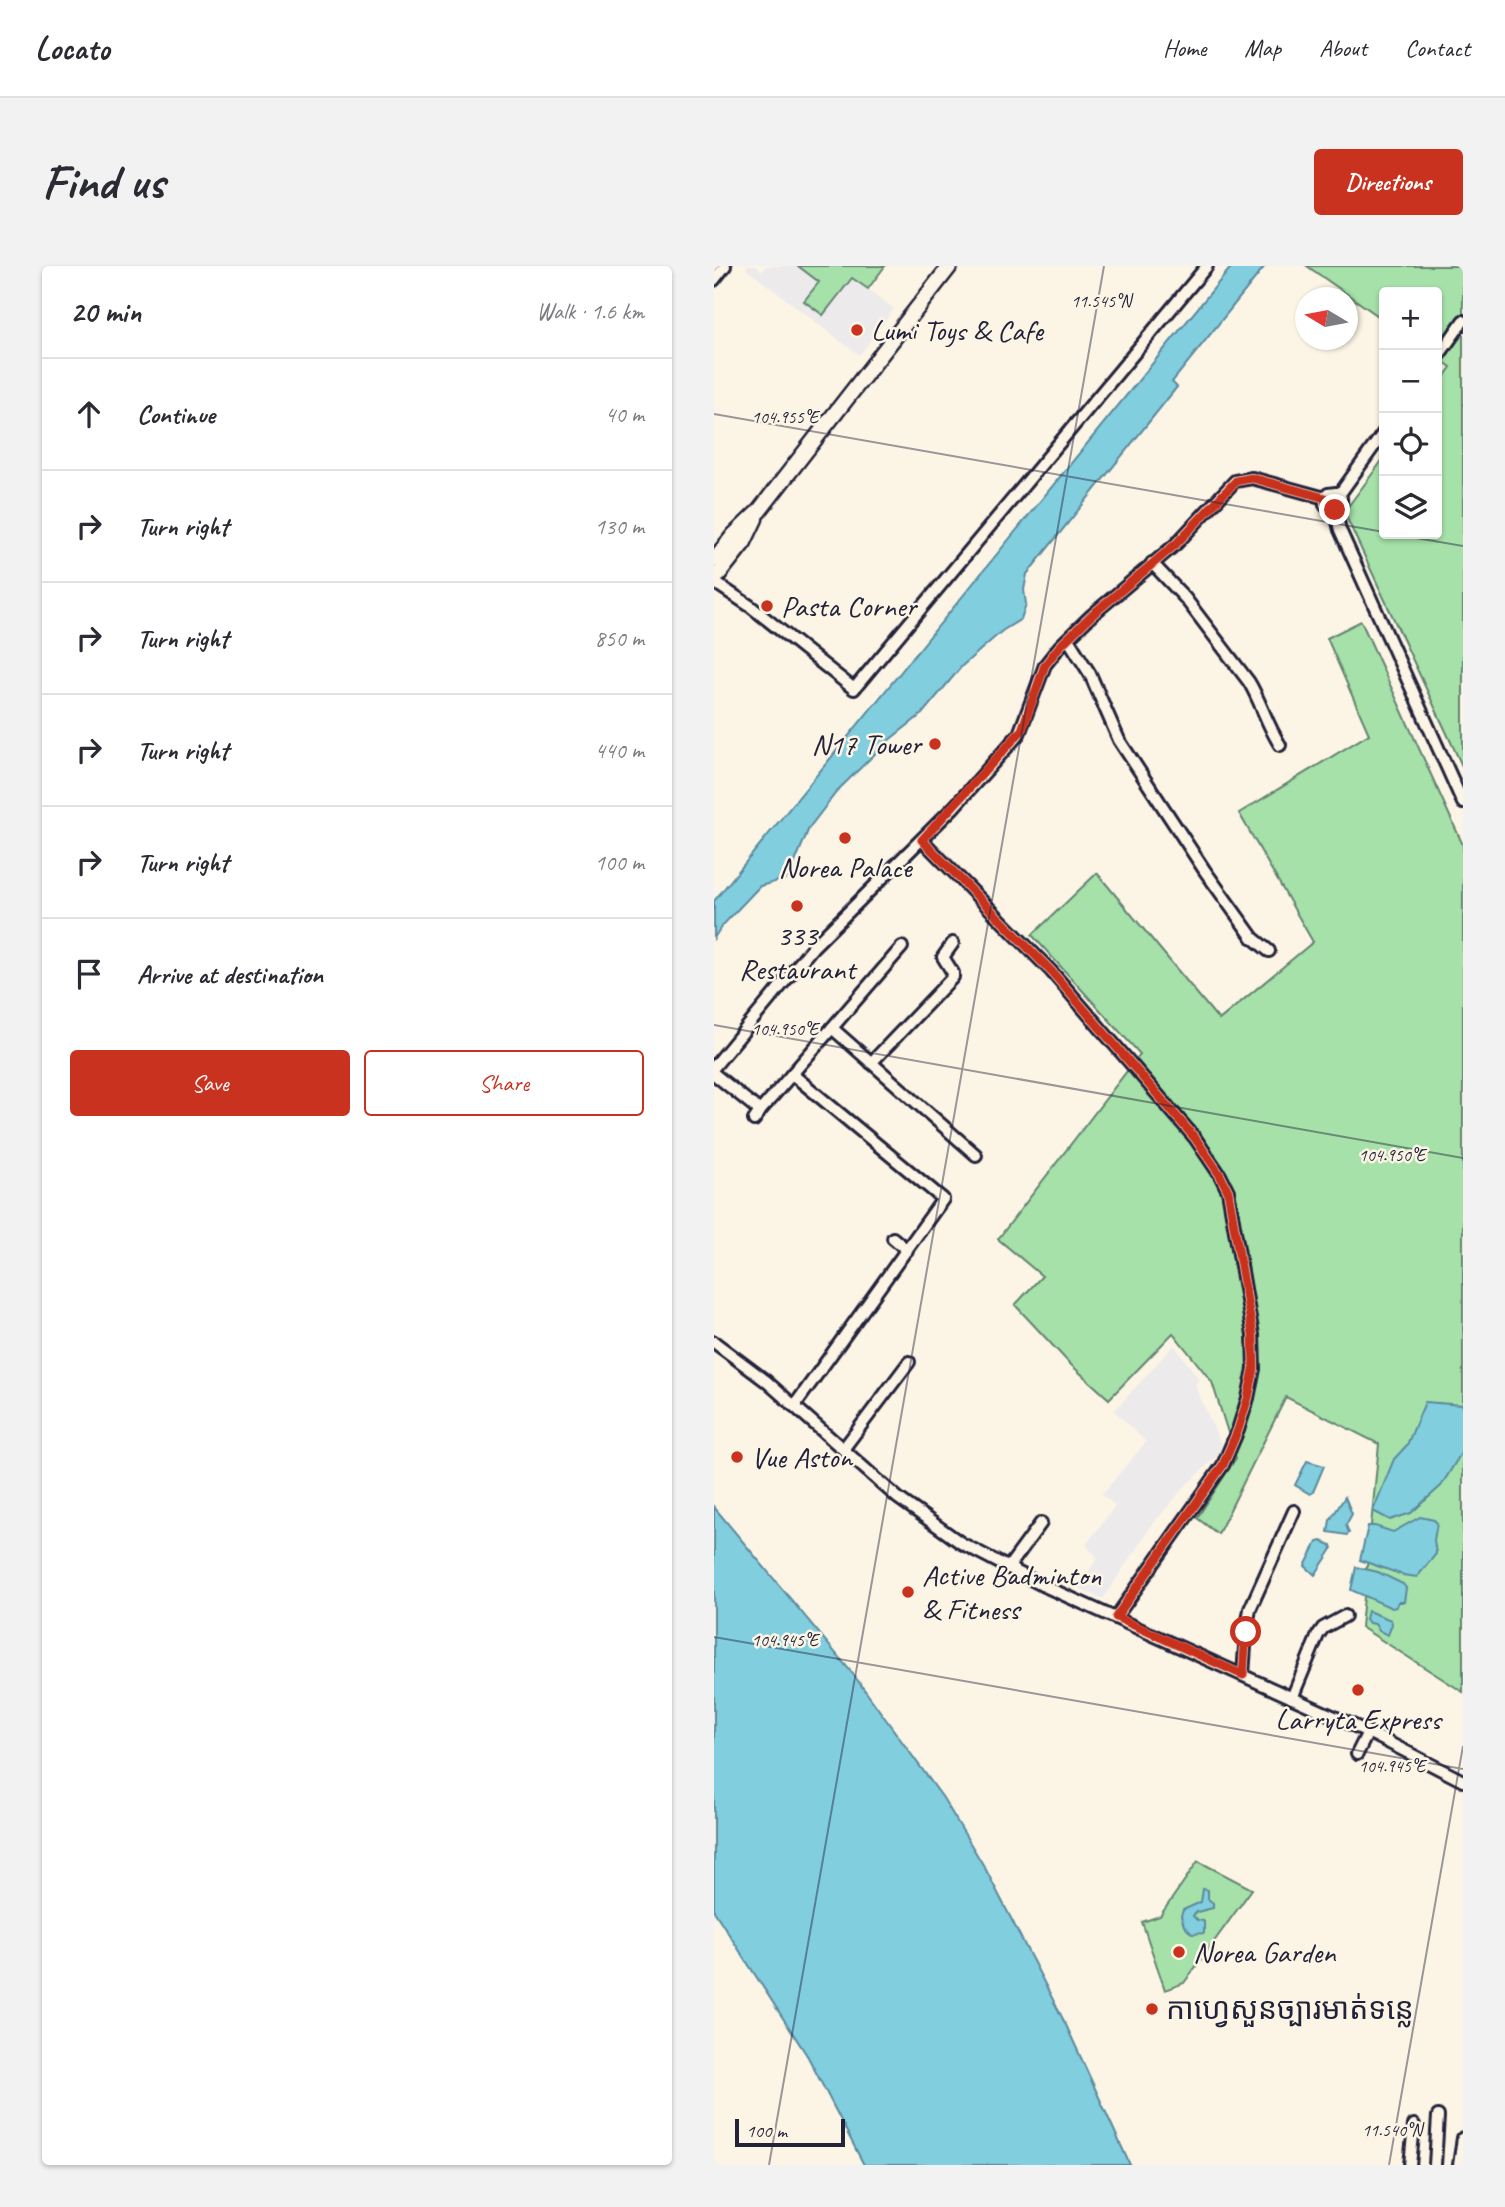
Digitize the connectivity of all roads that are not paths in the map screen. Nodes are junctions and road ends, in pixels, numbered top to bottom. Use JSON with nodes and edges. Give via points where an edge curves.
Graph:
{"nodes":[{"id":1,"x":725,"y":266,"type":"edge"},
{"id":2,"x":950,"y":266,"type":"edge"},
{"id":3,"x":1207,"y":266,"type":"edge"},
{"id":4,"x":714,"y":280,"type":"edge"},
{"id":5,"x":1463,"y":321,"type":"edge"},
{"id":6,"x":1442,"y":351,"type":"edge"},
{"id":7,"x":1379,"y":439,"type":"edge"},
{"id":8,"x":1339,"y":495,"type":"junction"},
{"id":9,"x":1325,"y":498,"type":"junction"},
{"id":10,"x":1335,"y":510,"type":"junction"},
{"id":11,"x":759,"y":511,"type":"junction"},
{"id":12,"x":714,"y":560,"type":"edge"},
{"id":13,"x":1152,"y":563,"type":"junction"},
{"id":14,"x":714,"y":581,"type":"edge"},
{"id":15,"x":1068,"y":639,"type":"junction"},
{"id":16,"x":1280,"y":745,"type":"dead end"},
{"id":17,"x":1463,"y":803,"type":"edge"},
{"id":18,"x":922,"y":840,"type":"junction"},
{"id":19,"x":953,"y":943,"type":"dead end"},
{"id":20,"x":902,"y":947,"type":"dead end"},
{"id":21,"x":1269,"y":951,"type":"dead end"},
{"id":22,"x":832,"y":1028,"type":"junction"},
{"id":23,"x":871,"y":1063,"type":"junction"},
{"id":24,"x":714,"y":1067,"type":"edge"},
{"id":25,"x":714,"y":1074,"type":"edge"},
{"id":26,"x":792,"y":1074,"type":"junction"},
{"id":27,"x":976,"y":1155,"type":"dead end"},
{"id":28,"x":893,"y":1238,"type":"dead end"},
{"id":29,"x":907,"y":1250,"type":"junction"},
{"id":30,"x":714,"y":1342,"type":"edge"},
{"id":31,"x":909,"y":1362,"type":"dead end"},
{"id":32,"x":795,"y":1405,"type":"junction"},
{"id":33,"x":844,"y":1448,"type":"junction"},
{"id":34,"x":1294,"y":1511,"type":"dead end"},
{"id":35,"x":1041,"y":1523,"type":"dead end"},
{"id":36,"x":1008,"y":1569,"type":"junction"},
{"id":37,"x":1345,"y":1616,"type":"dead end"},
{"id":38,"x":1116,"y":1617,"type":"junction"},
{"id":39,"x":1243,"y":1675,"type":"junction"},
{"id":40,"x":1292,"y":1698,"type":"junction"},
{"id":41,"x":1368,"y":1732,"type":"junction"},
{"id":42,"x":1357,"y":1754,"type":"dead end"},
{"id":43,"x":1463,"y":1781,"type":"edge"},
{"id":44,"x":1438,"y":2116,"type":"dead end"},
{"id":45,"x":1413,"y":2126,"type":"dead end"},
{"id":46,"x":1463,"y":2138,"type":"edge"},
{"id":47,"x":1410,"y":2165,"type":"edge"},
{"id":48,"x":1435,"y":2165,"type":"edge"},
{"id":49,"x":1460,"y":2165,"type":"edge"}],
"edges":[{"from":1,"to":4,"type":"street"},
{"from":2,"to":11,"type":"main road"},
{"from":3,"to":14,"type":"street","via":[[854,689]]},
{"from":5,"to":6,"type":"street"},
{"from":7,"to":8,"type":"street"},
{"from":8,"to":9,"type":"street"},
{"from":8,"to":10,"type":"street","via":[[1342,504]]},
{"from":9,"to":10,"type":"street","via":[[1327,508]]},
{"from":9,"to":13,"type":"street","via":[[1242,478]]},
{"from":10,"to":17,"type":"street"},
{"from":11,"to":12,"type":"main road"},
{"from":11,"to":14,"type":"main road","via":[[744,542]]},
{"from":13,"to":15,"type":"street"},
{"from":13,"to":16,"type":"street","via":[[1249,682]]},
{"from":15,"to":18,"type":"street","via":[[1045,665],[1022,730]]},
{"from":15,"to":21,"type":"street","via":[[1090,674],[1119,740],[1152,792],[1253,938]]},
{"from":18,"to":24,"type":"street","via":[[813,947]]},
{"from":18,"to":38,"type":"street","via":[[1051,971],[1195,1138],[1220,1175],[1233,1210],[1253,1335],[1254,1369],[1248,1398],[1223,1465]]},
{"from":19,"to":23,"type":"street","via":[[943,957],[953,977]]},
{"from":20,"to":22,"type":"street"},
{"from":22,"to":23,"type":"street"},
{"from":22,"to":26,"type":"street"},
{"from":23,"to":27,"type":"street"},
{"from":25,"to":26,"type":"street","via":[[757,1115]]},
{"from":26,"to":29,"type":"street","via":[[943,1199]]},
{"from":28,"to":29,"type":"street"},
{"from":29,"to":32,"type":"street"},
{"from":30,"to":32,"type":"street"},
{"from":31,"to":33,"type":"street"},
{"from":32,"to":33,"type":"street"},
{"from":33,"to":36,"type":"street","via":[[919,1515]]},
{"from":34,"to":39,"type":"street","via":[[1250,1609]]},
{"from":35,"to":36,"type":"street"},
{"from":36,"to":38,"type":"street"},
{"from":37,"to":40,"type":"street","via":[[1318,1635]]},
{"from":38,"to":39,"type":"street"},
{"from":39,"to":40,"type":"street"},
{"from":40,"to":41,"type":"street"},
{"from":41,"to":42,"type":"street"},
{"from":41,"to":43,"type":"street"},
{"from":44,"to":48,"type":"street"},
{"from":45,"to":47,"type":"street"},
{"from":46,"to":49,"type":"street"}]}
